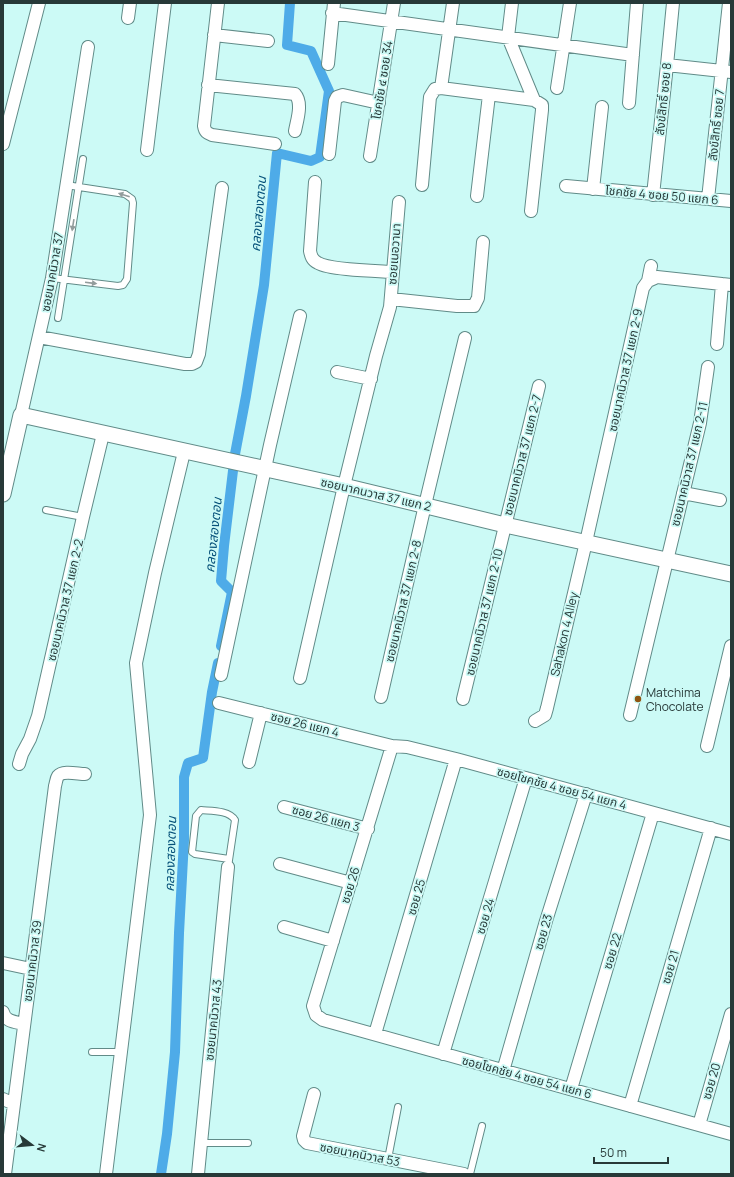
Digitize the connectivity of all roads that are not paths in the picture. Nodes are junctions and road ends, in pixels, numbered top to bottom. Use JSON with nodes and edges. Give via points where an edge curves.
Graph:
{"nodes":[{"id":1,"x":39,"y":3,"type":"edge"},
{"id":2,"x":130,"y":3,"type":"edge"},
{"id":3,"x":164,"y":3,"type":"edge"},
{"id":4,"x":218,"y":3,"type":"edge"},
{"id":5,"x":394,"y":3,"type":"edge"},
{"id":6,"x":453,"y":3,"type":"edge"},
{"id":7,"x":512,"y":3,"type":"edge"},
{"id":8,"x":570,"y":3,"type":"edge"},
{"id":9,"x":638,"y":3,"type":"edge"},
{"id":10,"x":673,"y":3,"type":"edge"},
{"id":11,"x":728,"y":3,"type":"edge"},
{"id":12,"x":333,"y":8,"type":"edge"},
{"id":13,"x":128,"y":18,"type":"dead end"},
{"id":14,"x":391,"y":22,"type":"junction"},
{"id":15,"x":450,"y":29,"type":"junction"},
{"id":16,"x":214,"y":35,"type":"junction"},
{"id":17,"x":508,"y":37,"type":"junction"},
{"id":18,"x":268,"y":41,"type":"dead end"},
{"id":19,"x":564,"y":46,"type":"junction"},
{"id":20,"x":88,"y":47,"type":"dead end"},
{"id":21,"x":633,"y":55,"type":"junction"},
{"id":22,"x":328,"y":64,"type":"dead end"},
{"id":23,"x":667,"y":65,"type":"junction"},
{"id":24,"x":726,"y":71,"type":"edge"},
{"id":25,"x":208,"y":85,"type":"junction"},
{"id":26,"x":441,"y":88,"type":"junction"},
{"id":27,"x":558,"y":88,"type":"dead end"},
{"id":28,"x":489,"y":95,"type":"junction"},
{"id":29,"x":534,"y":100,"type":"junction"},
{"id":30,"x":378,"y":103,"type":"junction"},
{"id":31,"x":629,"y":104,"type":"dead end"},
{"id":32,"x":602,"y":107,"type":"dead end"},
{"id":33,"x":295,"y":130,"type":"dead end"},
{"id":34,"x":3,"y":144,"type":"edge"},
{"id":35,"x":275,"y":144,"type":"dead end"},
{"id":36,"x":147,"y":150,"type":"dead end"},
{"id":37,"x":329,"y":154,"type":"dead end"},
{"id":38,"x":370,"y":156,"type":"dead end"},
{"id":39,"x":83,"y":159,"type":"dead end"},
{"id":40,"x":315,"y":182,"type":"dead end"},
{"id":41,"x":66,"y":185,"type":"junction"},
{"id":42,"x":422,"y":185,"type":"dead end"},
{"id":43,"x":79,"y":186,"type":"junction"},
{"id":44,"x":566,"y":186,"type":"dead end"},
{"id":45,"x":222,"y":188,"type":"dead end"},
{"id":46,"x":593,"y":189,"type":"junction"},
{"id":47,"x":653,"y":195,"type":"junction"},
{"id":48,"x":477,"y":196,"type":"dead end"},
{"id":49,"x":708,"y":199,"type":"junction"},
{"id":50,"x":731,"y":201,"type":"edge"},
{"id":51,"x":399,"y":202,"type":"dead end"},
{"id":52,"x":531,"y":211,"type":"dead end"},
{"id":53,"x":483,"y":242,"type":"dead end"},
{"id":54,"x":651,"y":266,"type":"dead end"},
{"id":55,"x":393,"y":272,"type":"junction"},
{"id":56,"x":58,"y":278,"type":"junction"},
{"id":57,"x":648,"y":281,"type":"junction"},
{"id":58,"x":727,"y":285,"type":"edge"},
{"id":59,"x":391,"y":303,"type":"junction"},
{"id":60,"x":300,"y":316,"type":"dead end"},
{"id":61,"x":58,"y":318,"type":"dead end"},
{"id":62,"x":40,"y":336,"type":"junction"},
{"id":63,"x":465,"y":338,"type":"dead end"},
{"id":64,"x":717,"y":344,"type":"dead end"},
{"id":65,"x":708,"y":367,"type":"dead end"},
{"id":66,"x":337,"y":372,"type":"dead end"},
{"id":67,"x":371,"y":379,"type":"junction"},
{"id":68,"x":539,"y":386,"type":"dead end"},
{"id":69,"x":21,"y":415,"type":"junction"},
{"id":70,"x":103,"y":434,"type":"junction"},
{"id":71,"x":184,"y":452,"type":"junction"},
{"id":72,"x":265,"y":469,"type":"junction"},
{"id":73,"x":344,"y":486,"type":"junction"},
{"id":74,"x":683,"y":493,"type":"junction"},
{"id":75,"x":3,"y":494,"type":"edge"},
{"id":76,"x":720,"y":500,"type":"dead end"},
{"id":77,"x":424,"y":505,"type":"junction"},
{"id":78,"x":46,"y":510,"type":"dead end"},
{"id":79,"x":83,"y":517,"type":"junction"},
{"id":80,"x":505,"y":525,"type":"junction"},
{"id":81,"x":586,"y":542,"type":"junction"},
{"id":82,"x":667,"y":560,"type":"junction"},
{"id":83,"x":731,"y":574,"type":"edge"},
{"id":84,"x":731,"y":646,"type":"edge"},
{"id":85,"x":221,"y":675,"type":"dead end"},
{"id":86,"x":300,"y":678,"type":"dead end"},
{"id":87,"x":381,"y":697,"type":"dead end"},
{"id":88,"x":463,"y":699,"type":"dead end"},
{"id":89,"x":219,"y":703,"type":"dead end"},
{"id":90,"x":261,"y":713,"type":"junction"},
{"id":91,"x":630,"y":715,"type":"dead end"},
{"id":92,"x":535,"y":721,"type":"dead end"},
{"id":93,"x":392,"y":746,"type":"junction"},
{"id":94,"x":707,"y":746,"type":"dead end"},
{"id":95,"x":456,"y":759,"type":"junction"},
{"id":96,"x":249,"y":762,"type":"dead end"},
{"id":97,"x":19,"y":764,"type":"dead end"},
{"id":98,"x":85,"y":774,"type":"dead end"},
{"id":99,"x":526,"y":778,"type":"junction"},
{"id":100,"x":586,"y":794,"type":"junction"},
{"id":101,"x":284,"y":807,"type":"dead end"},
{"id":102,"x":654,"y":813,"type":"junction"},
{"id":103,"x":711,"y":828,"type":"junction"},
{"id":104,"x":368,"y":829,"type":"junction"},
{"id":105,"x":731,"y":834,"type":"edge"},
{"id":106,"x":229,"y":863,"type":"junction"},
{"id":107,"x":280,"y":864,"type":"dead end"},
{"id":108,"x":351,"y":883,"type":"junction"},
{"id":109,"x":284,"y":927,"type":"dead end"},
{"id":110,"x":333,"y":941,"type":"junction"},
{"id":111,"x":3,"y":963,"type":"edge"},
{"id":112,"x":32,"y":969,"type":"junction"},
{"id":113,"x":3,"y":1012,"type":"edge"},
{"id":114,"x":731,"y":1014,"type":"edge"},
{"id":115,"x":323,"y":1020,"type":"joint"},
{"id":116,"x":24,"y":1024,"type":"junction"},
{"id":117,"x":375,"y":1034,"type":"junction"},
{"id":118,"x":92,"y":1052,"type":"dead end"},
{"id":119,"x":121,"y":1052,"type":"junction"},
{"id":120,"x":443,"y":1054,"type":"junction"},
{"id":121,"x":503,"y":1071,"type":"junction"},
{"id":122,"x":570,"y":1089,"type":"junction"},
{"id":123,"x":314,"y":1094,"type":"dead end"},
{"id":124,"x":9,"y":1101,"type":"edge"},
{"id":125,"x":630,"y":1106,"type":"junction"},
{"id":126,"x":398,"y":1107,"type":"dead end"},
{"id":127,"x":699,"y":1125,"type":"junction"},
{"id":128,"x":482,"y":1126,"type":"dead end"},
{"id":129,"x":731,"y":1134,"type":"edge"},
{"id":130,"x":202,"y":1143,"type":"junction"},
{"id":131,"x":248,"y":1143,"type":"dead end"},
{"id":132,"x":388,"y":1159,"type":"junction"},
{"id":133,"x":5,"y":1174,"type":"edge"},
{"id":134,"x":106,"y":1174,"type":"edge"},
{"id":135,"x":198,"y":1174,"type":"edge"},
{"id":136,"x":464,"y":1174,"type":"edge"},
{"id":137,"x":470,"y":1174,"type":"edge"}],
"edges":[{"from":1,"to":34,"type":"street"},
{"from":2,"to":13,"type":"street"},
{"from":3,"to":36,"type":"street"},
{"from":4,"to":16,"type":"street"},
{"from":5,"to":14,"type":"street","name":"โชคชัย ๔ ซอย 34"},
{"from":6,"to":15,"type":"street"},
{"from":7,"to":17,"type":"street"},
{"from":8,"to":19,"type":"street"},
{"from":9,"to":21,"type":"street"},
{"from":10,"to":23,"type":"street","name":"สังข์สิทธิ์ ซอย 8"},
{"from":11,"to":24,"type":"street","name":"สังข์สิทธิ์ ซอย 7"},
{"from":12,"to":14,"type":"street"},
{"from":12,"to":22,"type":"street"},
{"from":14,"to":15,"type":"street"},
{"from":14,"to":30,"type":"street","name":"โชคชัย ๔ ซอย 34"},
{"from":15,"to":17,"type":"street"},
{"from":15,"to":26,"type":"street"},
{"from":16,"to":18,"type":"street"},
{"from":16,"to":25,"type":"street"},
{"from":17,"to":19,"type":"street"},
{"from":17,"to":29,"type":"street"},
{"from":19,"to":21,"type":"street"},
{"from":19,"to":27,"type":"street"},
{"from":20,"to":41,"type":"street","name":"ซอยนาคนิวาส 37"},
{"from":21,"to":31,"type":"street"},
{"from":23,"to":24,"type":"street"},
{"from":23,"to":47,"type":"street","name":"สังข์สิทธิ์ ซอย 8"},
{"from":24,"to":49,"type":"street","name":"สังข์สิทธิ์ ซอย 7"},
{"from":25,"to":33,"type":"street","via":[[295,94],[300,104]]},
{"from":25,"to":35,"type":"street","via":[[204,126],[206,133]]},
{"from":26,"to":28,"type":"street"},
{"from":26,"to":42,"type":"street","via":[[435,89],[430,97]]},
{"from":28,"to":29,"type":"street"},
{"from":28,"to":48,"type":"street"},
{"from":29,"to":52,"type":"street","via":[[542,105],[542,110]]},
{"from":30,"to":37,"type":"street","via":[[343,95],[337,97]]},
{"from":30,"to":38,"type":"street","name":"โชคชัย ๔ ซอย 34"},
{"from":32,"to":46,"type":"street","name":"โชคชัย 4 ซอย 50 แยก 6"},
{"from":39,"to":43,"type":"lane"},
{"from":40,"to":55,"type":"street","via":[[310,251],[314,261],[335,267]]},
{"from":41,"to":43,"type":"lane"},
{"from":41,"to":56,"type":"street","name":"ซอยนาคนิวาส 37"},
{"from":43,"to":56,"type":"lane","one_way":true},
{"from":56,"to":43,"type":"lane","one_way":true,"via":[[118,286],[127,280],[132,198],[125,194]]},
{"from":44,"to":46,"type":"street","name":"โชคชัย 4 ซอย 50 แยก 6"},
{"from":45,"to":62,"type":"street","via":[[196,362],[185,364]]},
{"from":46,"to":47,"type":"street","name":"โชคชัย 4 ซอย 50 แยก 6"},
{"from":47,"to":49,"type":"street","name":"โชคชัย 4 ซอย 50 แยก 6"},
{"from":49,"to":50,"type":"street","name":"โชคชัย 4 ซอย 50 แยก 6"},
{"from":51,"to":55,"type":"street","name":"ซอยเนอวานา"},
{"from":53,"to":59,"type":"street","via":[[478,298],[474,306]]},
{"from":54,"to":57,"type":"street"},
{"from":55,"to":59,"type":"street","name":"ซอยเนอวานา"},
{"from":56,"to":61,"type":"lane"},
{"from":56,"to":62,"type":"street","name":"ซอยนาคนิวาส 37"},
{"from":57,"to":58,"type":"street","via":[[657,277]]},
{"from":57,"to":81,"type":"street","name":"ซอยนาคนิวาส 37 แยก 2-9","via":[[643,288]]},
{"from":58,"to":64,"type":"street"},
{"from":59,"to":67,"type":"street","name":"ซอยเนอวานา"},
{"from":60,"to":72,"type":"street"},
{"from":62,"to":69,"type":"street","name":"ซอยนาคนิวาส 37"},
{"from":63,"to":77,"type":"street","name":"ซอยนาคนิวาส 37 แยก 2-8"},
{"from":65,"to":74,"type":"street","name":"ซอยนาคนิวาส 37 แยก 2-11","via":[[700,423]]},
{"from":66,"to":67,"type":"street"},
{"from":67,"to":73,"type":"street","name":"ซอยเนอวานา"},
{"from":68,"to":80,"type":"street","name":"ซอยนาคนิวาส 37 แยก 2-7"},
{"from":69,"to":70,"type":"street","name":"ซอยนาคนวาส 37 แยก 2"},
{"from":69,"to":75,"type":"street","name":"ซอยนาคนิวาส 37"},
{"from":70,"to":71,"type":"street","name":"ซอยนาคนวาส 37 แยก 2"},
{"from":70,"to":79,"type":"street","name":"ซอยนาคนิวาส 37 แยก 2-2"},
{"from":71,"to":72,"type":"street","name":"ซอยนาคนวาส 37 แยก 2"},
{"from":71,"to":119,"type":"street","via":[[136,663],[150,815]]},
{"from":72,"to":73,"type":"street","name":"ซอยนาคนวาส 37 แยก 2"},
{"from":72,"to":85,"type":"street"},
{"from":73,"to":77,"type":"street","name":"ซอยนาคนวาส 37 แยก 2"},
{"from":73,"to":86,"type":"street","name":"ซอยเนอวานา"},
{"from":74,"to":76,"type":"street"},
{"from":74,"to":82,"type":"street","name":"ซอยนาคนิวาส 37 แยก 2-11"},
{"from":77,"to":80,"type":"street","name":"ซอยนาคนวาส 37 แยก 2"},
{"from":77,"to":87,"type":"street","name":"ซอยนาคนิวาส 37 แยก 2-8"},
{"from":78,"to":79,"type":"lane"},
{"from":79,"to":97,"type":"street","name":"ซอยนาคนิวาส 37 แยก 2-2","via":[[38,716]]},
{"from":80,"to":81,"type":"street","name":"ซอยนาคนวาส 37 แยก 2"},
{"from":80,"to":88,"type":"street","name":"ซอยนาคนิวาส 37 แยก 2-10"},
{"from":81,"to":82,"type":"street","name":"ซอยนาคนวาส 37 แยก 2"},
{"from":81,"to":92,"type":"street","name":"Sahakon 4 Alley","via":[[547,708],[545,715]]},
{"from":82,"to":83,"type":"street","name":"ซอยนาคนวาส 37 แยก 2"},
{"from":82,"to":91,"type":"street"},
{"from":84,"to":94,"type":"street"},
{"from":89,"to":90,"type":"street","name":"ซอย 26 แยก 4"},
{"from":90,"to":93,"type":"street","name":"ซอย 26 แยก 4"},
{"from":90,"to":96,"type":"street"},
{"from":93,"to":95,"type":"street","name":"ซอยโชคชัย 4 ซอย 54 แยก 4"},
{"from":93,"to":104,"type":"street","name":"ซอย 26"},
{"from":95,"to":99,"type":"street","name":"ซอยโชคชัย 4 ซอย 54 แยก 4"},
{"from":95,"to":117,"type":"street","name":"ซอย 25"},
{"from":98,"to":112,"type":"street","name":"ซอยนาคนิวาส 39","via":[[64,773],[57,777]]},
{"from":99,"to":100,"type":"street","name":"ซอยโชคชัย 4 ซอย 54 แยก 4"},
{"from":99,"to":120,"type":"street","name":"ซอย 24"},
{"from":100,"to":102,"type":"street","name":"ซอยโชคชัย 4 ซอย 54 แยก 4"},
{"from":100,"to":121,"type":"street","name":"ซอย 23"},
{"from":101,"to":104,"type":"street","name":"ซอย 26 แยก 3"},
{"from":102,"to":103,"type":"street","name":"ซอยโชคชัย 4 ซอย 54 แยก 4"},
{"from":102,"to":122,"type":"street","name":"ซอย 22"},
{"from":103,"to":105,"type":"street","name":"ซอยโชคชัย 4 ซอย 54 แยก 4"},
{"from":103,"to":125,"type":"street","name":"ซอย 21"},
{"from":104,"to":108,"type":"street","name":"ซอย 26"},
{"from":106,"to":106,"type":"lane","via":[[235,820],[233,816],[201,810],[196,816],[192,852]]},
{"from":106,"to":130,"type":"street","name":"ซอยนาคนิวาส 43"},
{"from":107,"to":108,"type":"street"},
{"from":108,"to":110,"type":"street","name":"ซอย 26"},
{"from":109,"to":110,"type":"street"},
{"from":110,"to":115,"type":"street","name":"ซอย 26","via":[[313,1006],[316,1015]]},
{"from":111,"to":112,"type":"street"},
{"from":112,"to":116,"type":"street","name":"ซอยนาคนิวาส 39"},
{"from":113,"to":116,"type":"street","via":[[7,1019]]},
{"from":114,"to":127,"type":"street","name":"ซอย 20"},
{"from":115,"to":117,"type":"street","name":"ซอยโชคชัย 4 ซอย 54 แยก 6"},
{"from":116,"to":124,"type":"street","name":"ซอยนาคนิวาส 39"},
{"from":117,"to":120,"type":"street","name":"ซอยโชคชัย 4 ซอย 54 แยก 6"},
{"from":118,"to":119,"type":"lane"},
{"from":119,"to":134,"type":"street"},
{"from":120,"to":121,"type":"street","name":"ซอยโชคชัย 4 ซอย 54 แยก 6"},
{"from":121,"to":122,"type":"street","name":"ซอยโชคชัย 4 ซอย 54 แยก 6"},
{"from":122,"to":125,"type":"street","name":"ซอยโชคชัย 4 ซอย 54 แยก 6"},
{"from":123,"to":132,"type":"street","name":"ซอยนาคนิวาส 53","via":[[304,1140],[308,1143]]},
{"from":124,"to":133,"type":"street","name":"ซอยนาคนิวาส 39"},
{"from":125,"to":127,"type":"street","name":"ซอยโชคชัย 4 ซอย 54 แยก 6"},
{"from":126,"to":132,"type":"lane"},
{"from":127,"to":129,"type":"street","name":"ซอยโชคชัย 4 ซอย 54 แยก 6"},
{"from":128,"to":137,"type":"lane"},
{"from":130,"to":131,"type":"lane"},
{"from":130,"to":135,"type":"street","name":"ซอยนาคนิวาส 43"},
{"from":132,"to":136,"type":"street","name":"ซอยนาคนิวาส 53"}]}
